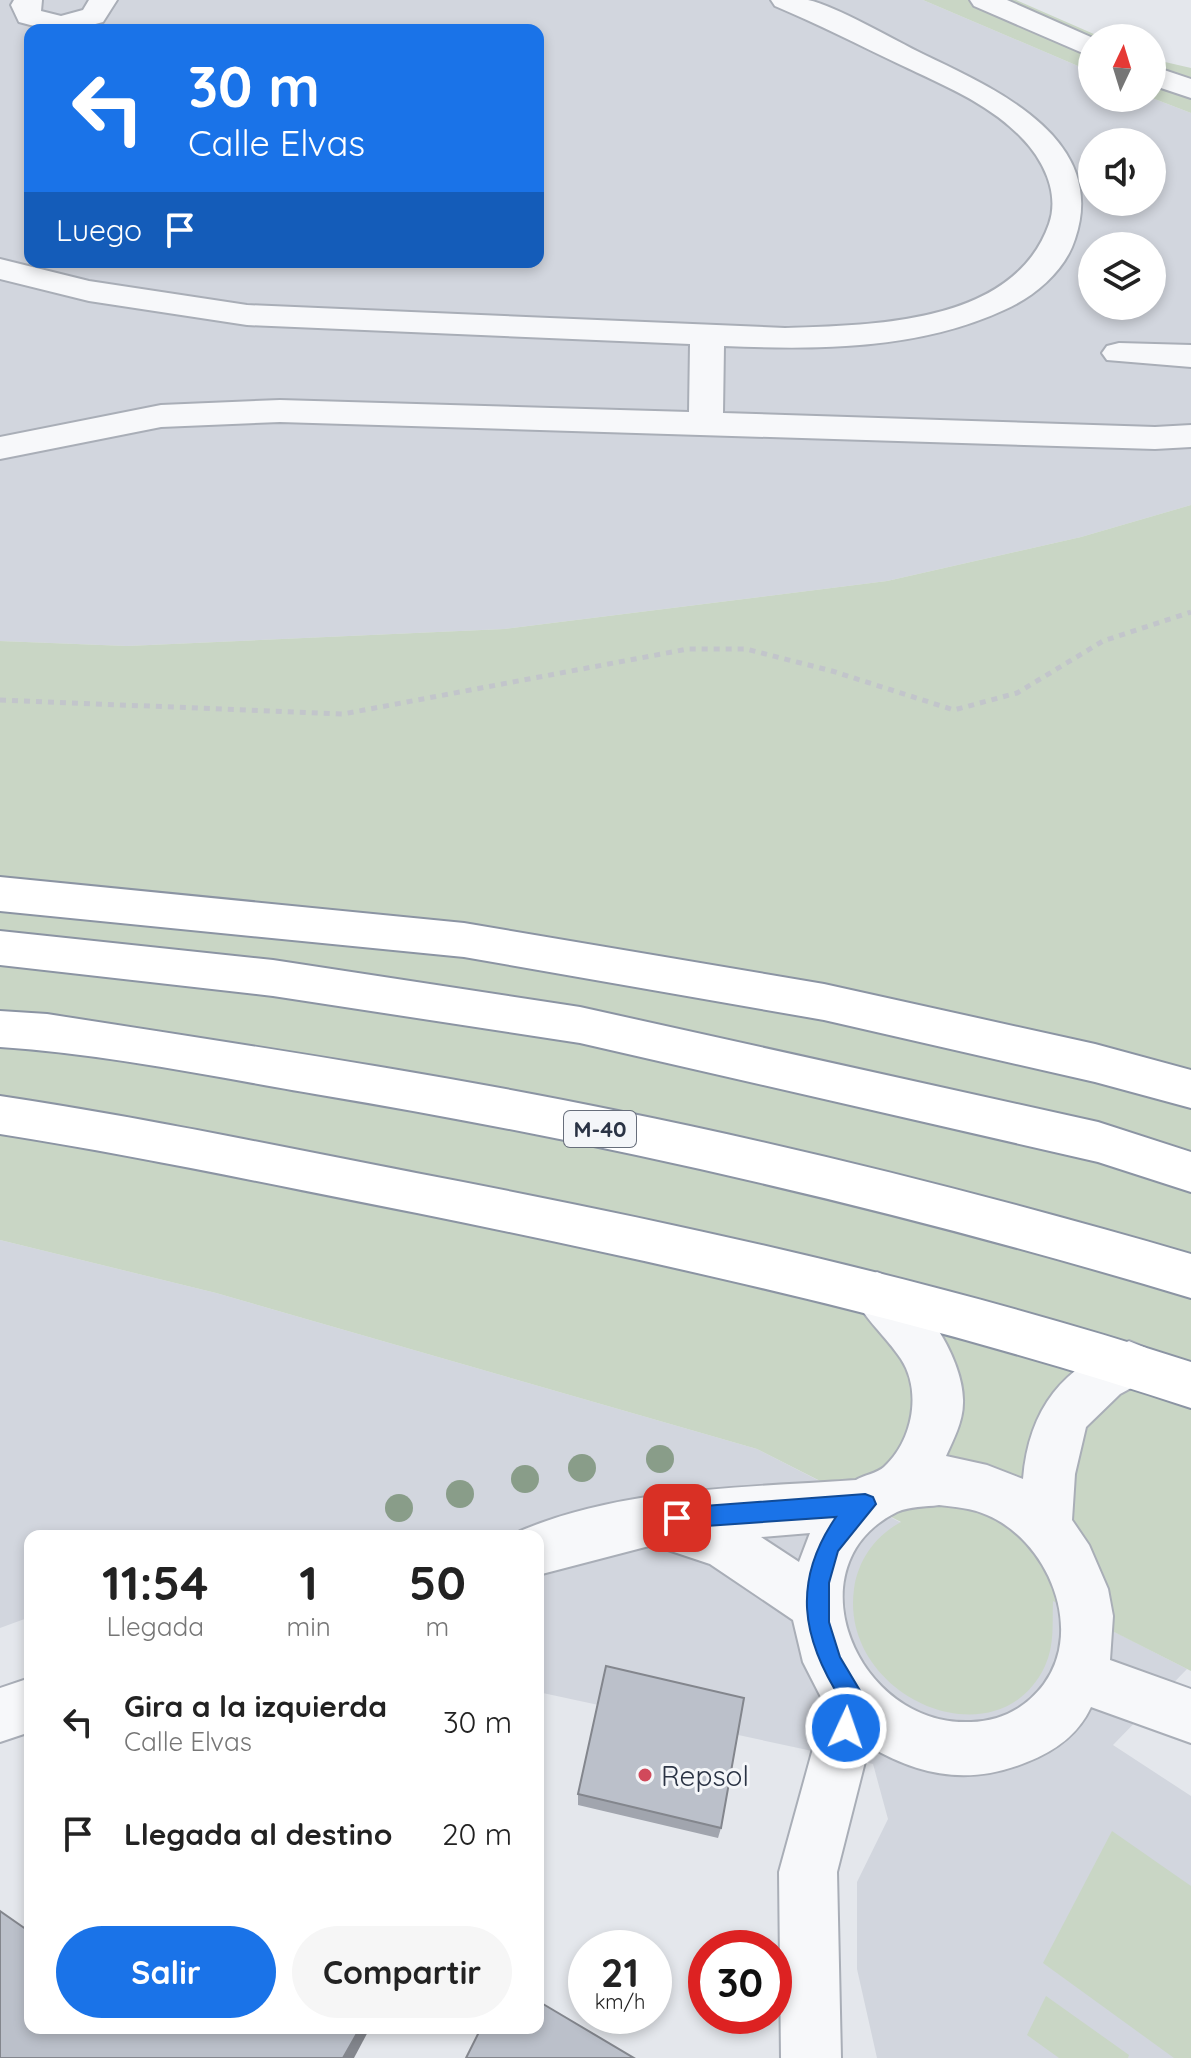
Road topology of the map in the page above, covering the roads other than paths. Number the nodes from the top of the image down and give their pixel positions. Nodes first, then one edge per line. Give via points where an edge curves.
1 (28, 0) edge
2 (103, 0) edge
3 (785, 0) edge
4 (984, 0) edge
5 (57, 24) edge
6 (65, 24) edge
7 (1078, 42) edge
8 (1166, 80) edge
9 (1191, 89) edge
10 (0, 269) edge
11 (707, 336) junction
12 (1119, 353) dead end
13 (1191, 356) edge
14 (706, 424) junction
15 (1191, 436) edge
16 (0, 448) edge
17 (0, 894) edge
18 (0, 948) edge
19 (0, 1029) edge
20 (1191, 1089) edge
21 (0, 1115) edge
22 (1191, 1172) edge
23 (1191, 1276) edge
24 (877, 1294) junction
25 (1129, 1364) junction
26 (1191, 1385) edge
27 (884, 1495) junction
28 (646, 1520) junction
29 (1046, 1527) junction
30 (544, 1547) edge
31 (817, 1605) junction
32 (1080, 1676) junction
33 (854, 1699) junction
34 (24, 1707) edge
35 (0, 1715) edge
36 (1191, 1716) edge
37 (811, 2058) edge

1 - 5 street via 29,16
2 - 6 street via 93,16
3 - 11 street via 1015,115 1059,167 1069,208 1066,227 1043,266 1024,284 1000,299 938,322 828,338
4 - 7 street
8 - 9 street
10 - 11 street via 89,291 247,315
11 - 14 street
12 - 13 street
14 - 15 street
14 - 16 street via 219,412 112,423
17 - 20 highway via 464,940 824,1002
18 - 22 highway via 273,978 580,1025 1098,1142
19 - 23 highway, M-40 via 47,1032 450,1100 699,1148 1069,1239
21 - 24 highway via 619,1233
24 - 25 highway
24 - 27 street via 917,1338 937,1374 938,1421 929,1447
25 - 26 highway
25 - 29 street via 1097,1379 1064,1415 1049,1461
27 - 28 street
27 - 29 street via 939,1480 978,1485 1014,1502
27 - 31 street via 848,1518 829,1546
28 - 30 street
28 - 31 street via 723,1542
29 - 32 street via 1070,1559 1085,1598 1089,1638
31 - 33 street via 830,1663
32 - 33 street via 1058,1712 1024,1738 980,1750 935,1747 891,1730
32 - 36 street
33 - 37 street via 808,1872
34 - 35 street

